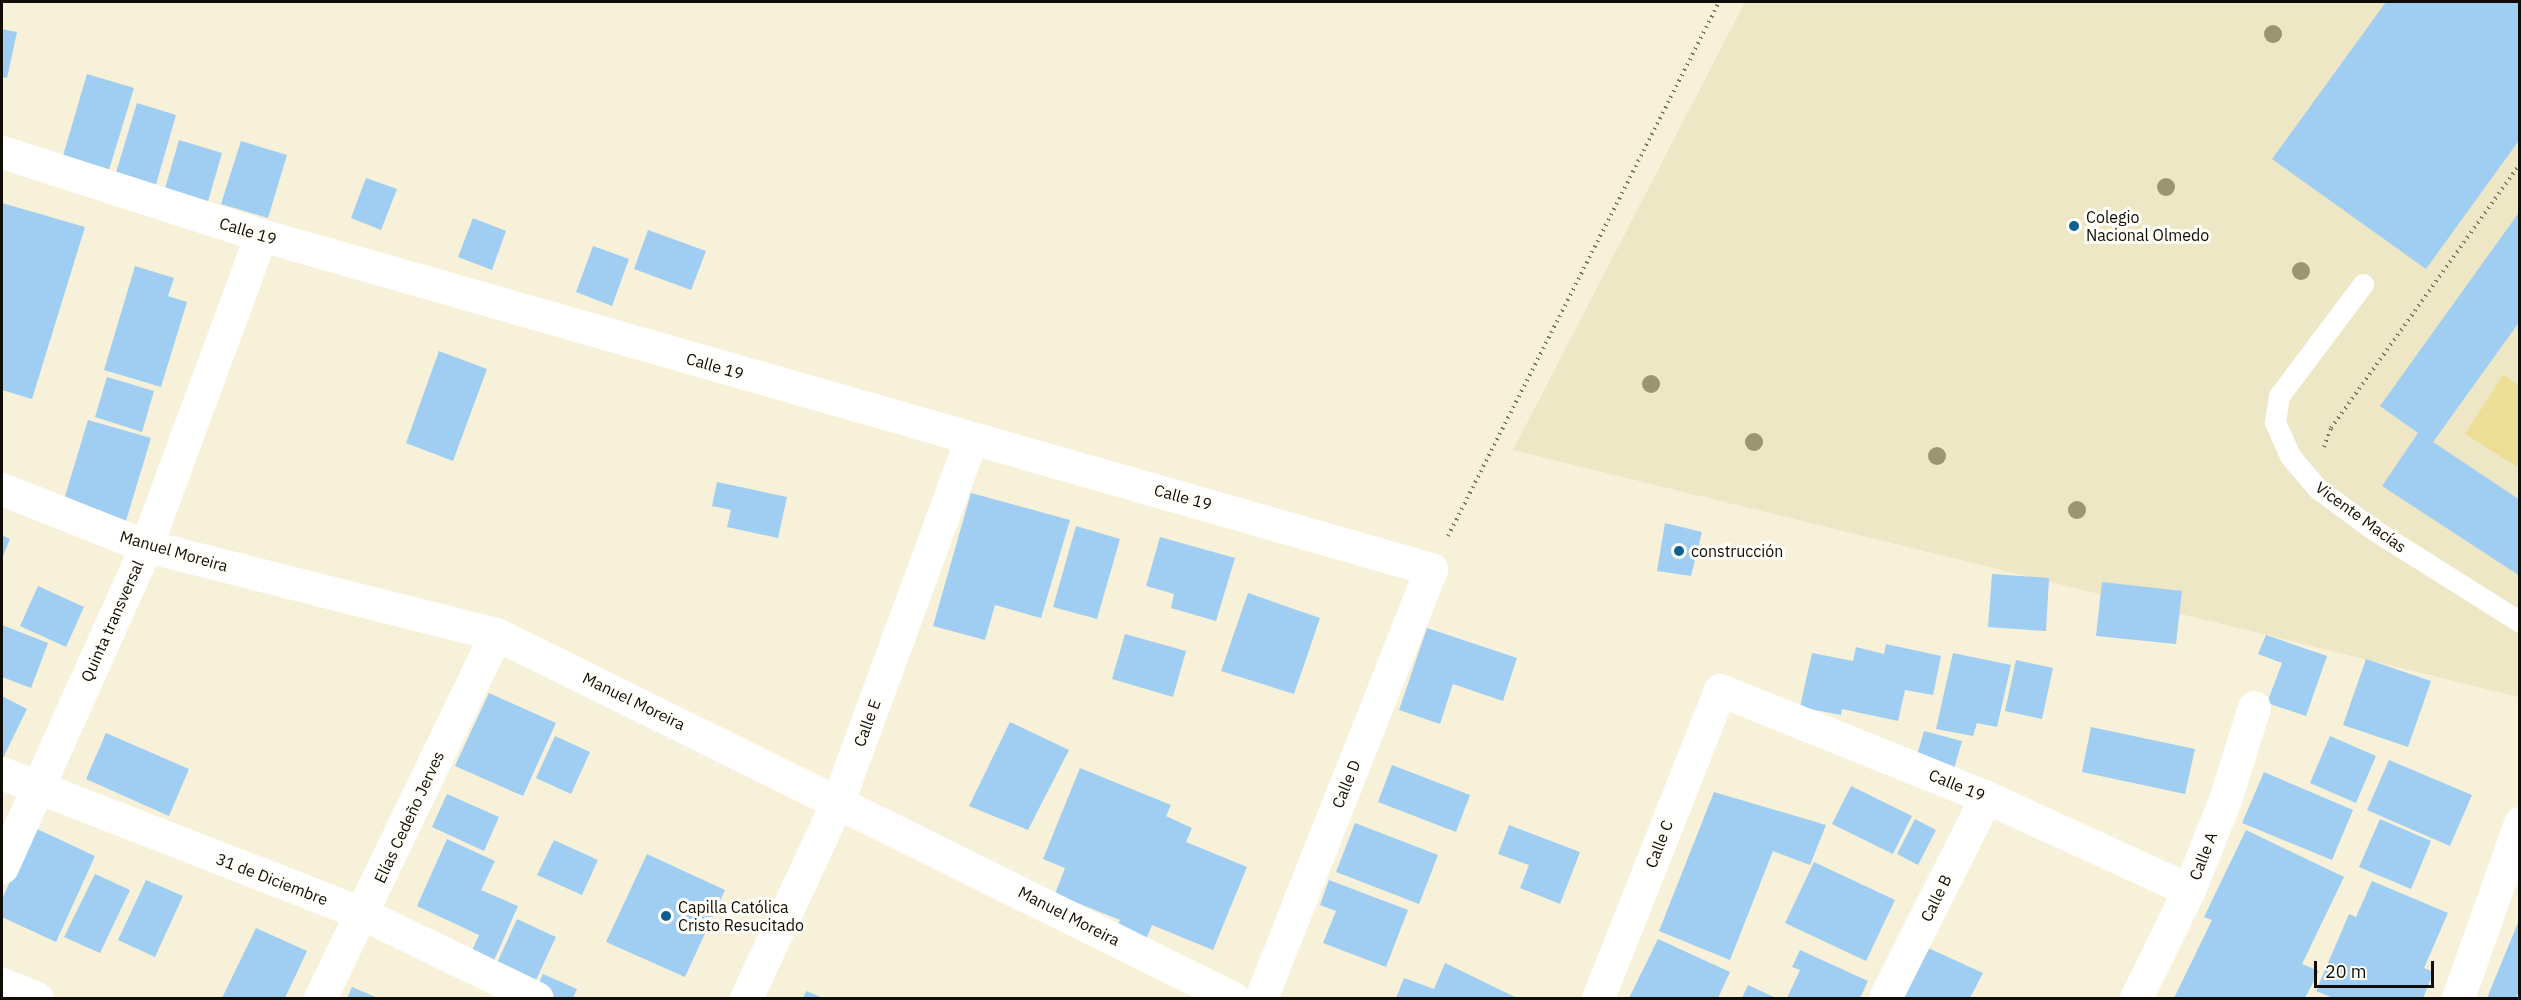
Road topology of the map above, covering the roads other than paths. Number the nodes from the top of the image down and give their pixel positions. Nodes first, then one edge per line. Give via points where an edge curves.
1 (2, 152) edge
2 (261, 235) junction
3 (2363, 284) dead end
4 (972, 440) junction
5 (2, 489) edge
6 (146, 546) junction
7 (1431, 569) joint
8 (2520, 622) edge
9 (496, 634) junction
10 (1720, 690) joint
11 (2254, 707) dead end
12 (2, 772) edge
13 (38, 788) junction
14 (1986, 797) junction
15 (838, 801) junction
16 (2520, 823) edge
17 (2, 867) edge
18 (2189, 890) junction
19 (363, 914) junction
20 (2, 984) edge
21 (36, 999) edge
22 (320, 999) edge
23 (537, 999) edge
24 (746, 999) edge
25 (1233, 999) edge
26 (1261, 999) edge
27 (1598, 999) edge
28 (1885, 999) edge
29 (2136, 999) edge
30 (2458, 999) edge

1 - 2 street, Calle 19
2 - 4 street, Calle 19
2 - 6 street, Quinta transversal
3 - 8 lane, Vicente Macías via 2279,396 2276,422 2290,456 2318,488 2371,528
4 - 7 street, Calle 19
4 - 15 street, Calle E
5 - 6 street, Manuel Moreira
6 - 9 street, Manuel Moreira
6 - 13 street, Quinta transversal
7 - 26 street, Calle D
9 - 15 street, Manuel Moreira
9 - 19 street, Elías Cedeño Jerves
10 - 14 street, Calle 19
10 - 27 street, Calle C
11 - 18 street, Calle A via 2226,797
12 - 13 street, 31 de Diciembre
13 - 17 street, Quinta transversal
13 - 19 street, 31 de Diciembre
14 - 18 street, Calle 19
14 - 28 street, Calle B
15 - 24 street, Calle E
15 - 25 street, Manuel Moreira
16 - 30 street
18 - 29 street, Calle A
19 - 22 street, Elías Cedeño Jerves
19 - 23 street, 31 de Diciembre
20 - 21 street

